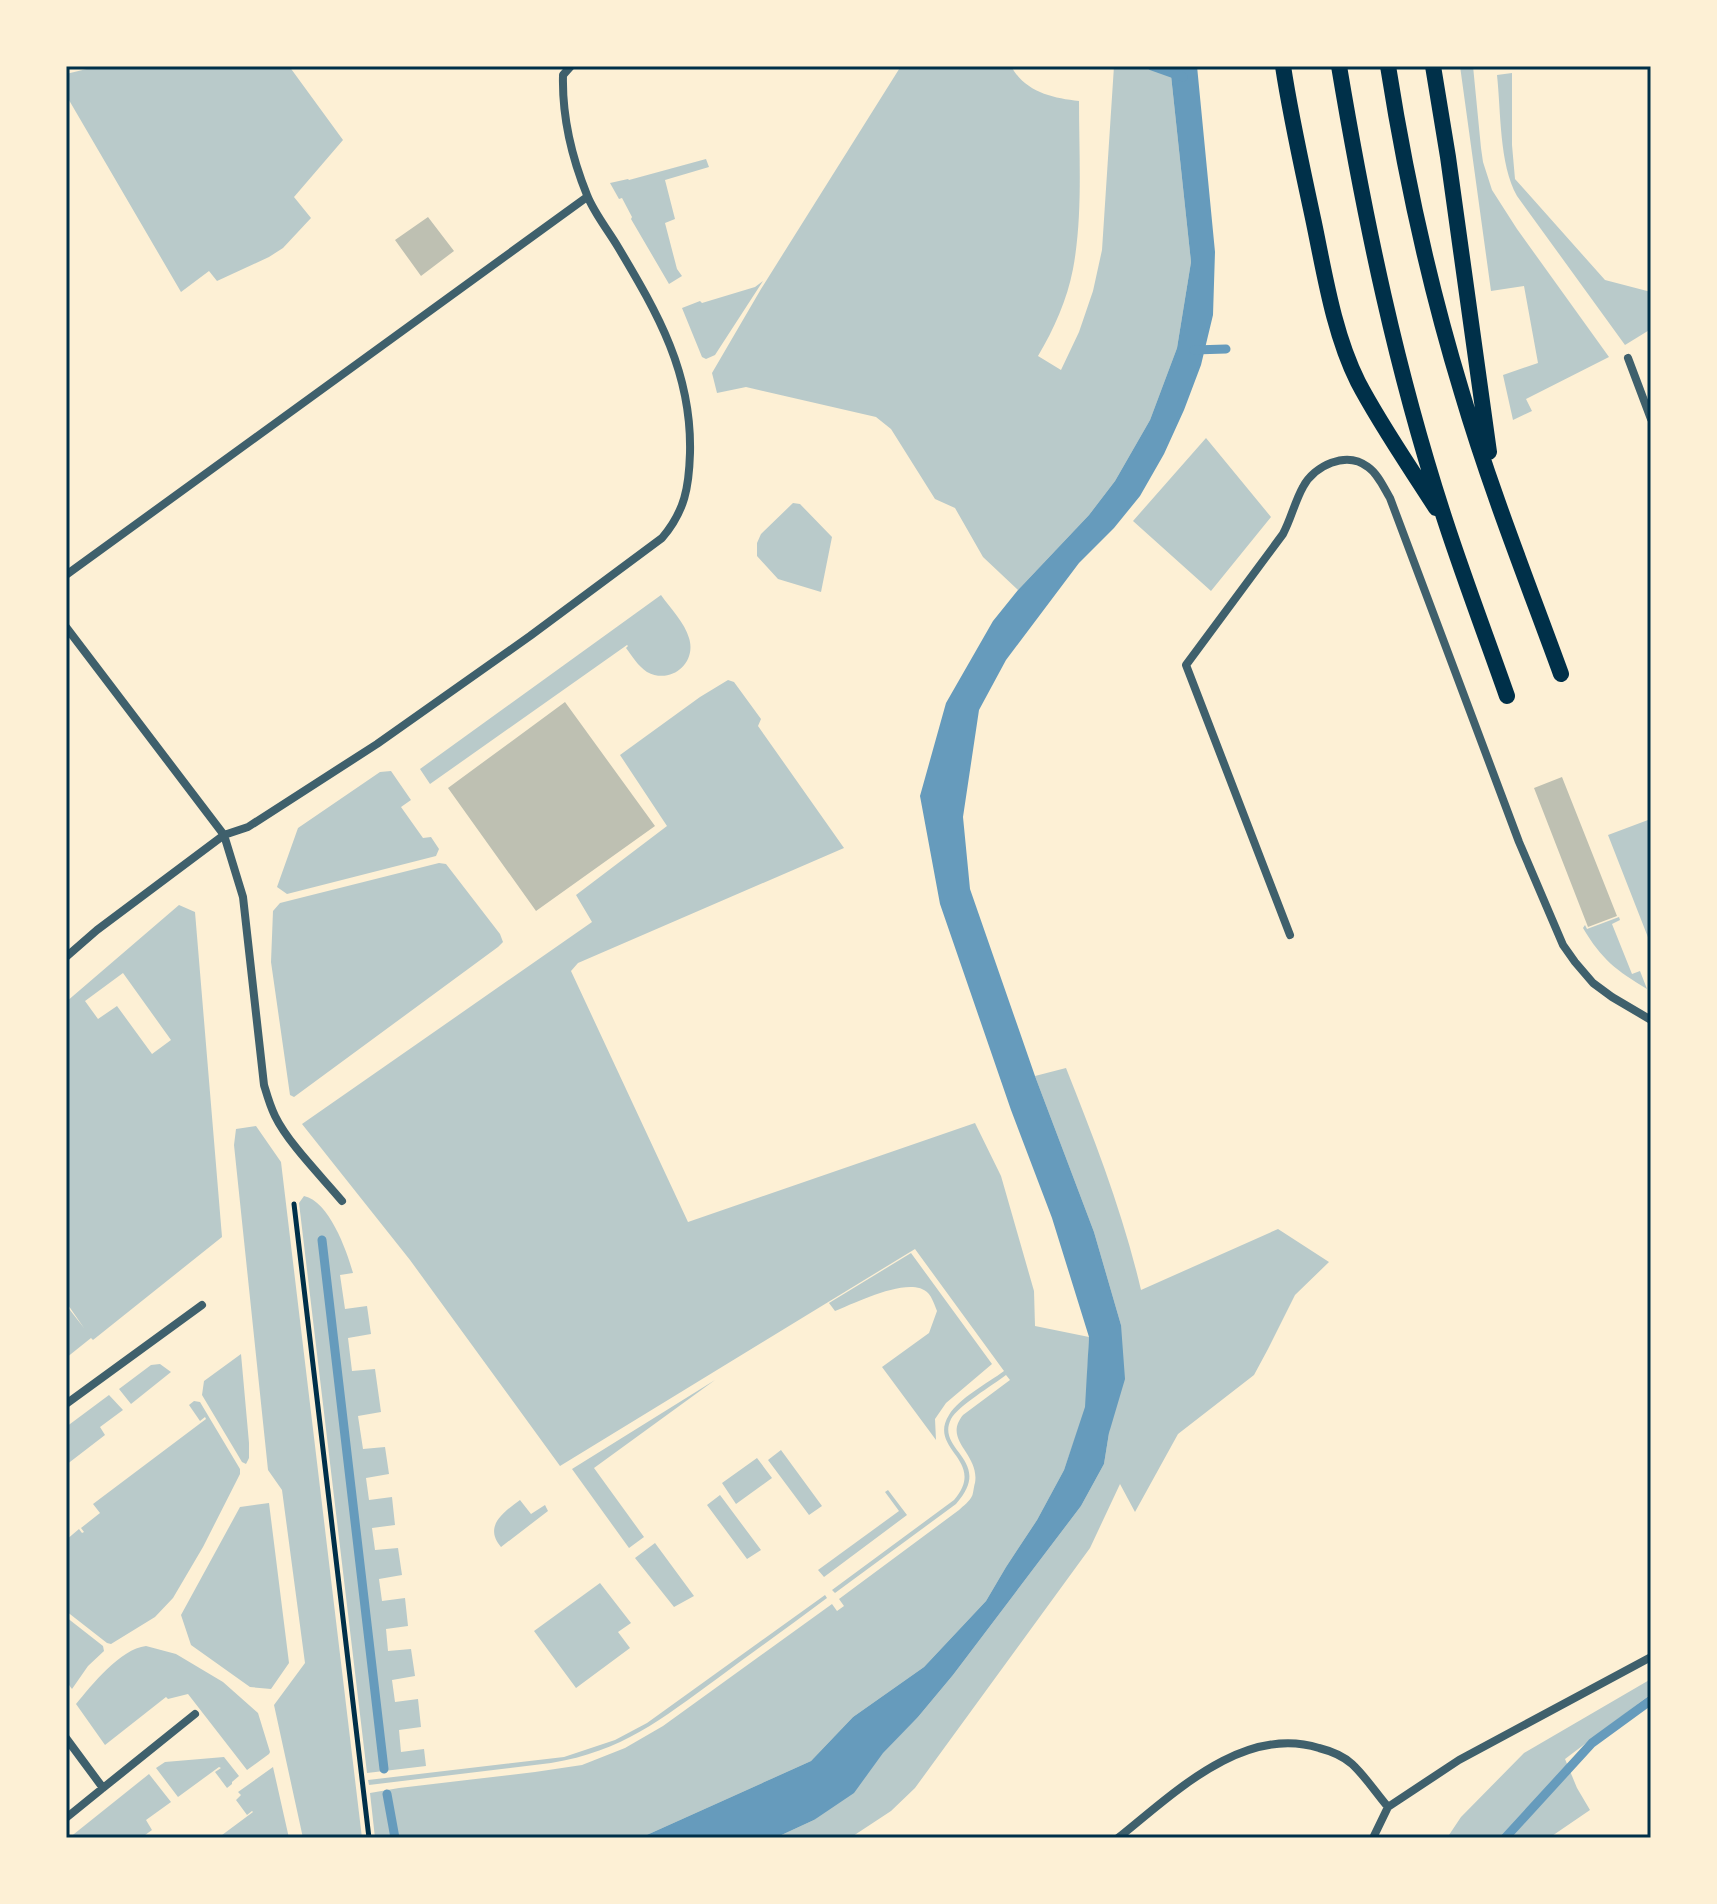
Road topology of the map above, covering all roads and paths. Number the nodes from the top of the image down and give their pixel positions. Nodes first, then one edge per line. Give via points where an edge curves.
1 (571, 66) edge
2 (1283, 66) edge
3 (1339, 66) edge
4 (1388, 66) edge
5 (1433, 66) edge
6 (587, 197) junction
7 (1628, 358) dead end
8 (1651, 419) edge
9 (1496, 497) junction
10 (1446, 522) junction
11 (66, 575) edge
12 (66, 627) edge
13 (1561, 674) dead end
14 (1507, 696) dead end
15 (224, 835) junction
16 (1290, 935) dead end
17 (66, 957) edge
18 (1651, 1020) edge
19 (342, 1201) dead end
20 (294, 1204) dead end
21 (202, 1305) dead end
22 (66, 1404) edge
23 (1651, 1657) edge
24 (195, 1714) dead end
25 (66, 1738) edge
26 (103, 1788) junction
27 (1388, 1807) junction
28 (66, 1818) edge
29 (369, 1838) edge
30 (1118, 1838) edge
31 (1373, 1838) edge

1 - 6 street via 563,75 566,117
2 - 10 main road via 1345,349 1382,424
3 - 10 main road via 1384,300
4 - 9 main road via 1438,305
5 - 9 main road
6 - 11 street
6 - 15 street via 658,319 685,391 689,475 674,524 530,636 377,744 248,827
7 - 8 street
9 - 13 main road
10 - 14 main road
12 - 15 street
15 - 17 street
15 - 19 street via 243,897 269,1101 287,1136
16 - 18 street via 1186,665 1283,534 1315,470 1354,460 1368,466 1390,498 1563,945 1593,983
20 - 29 path
21 - 22 street
23 - 27 street via 1459,1760
24 - 26 street
25 - 26 street
26 - 28 street
27 - 30 street via 1353,1764 1335,1753 1280,1743 1220,1762
27 - 31 street

